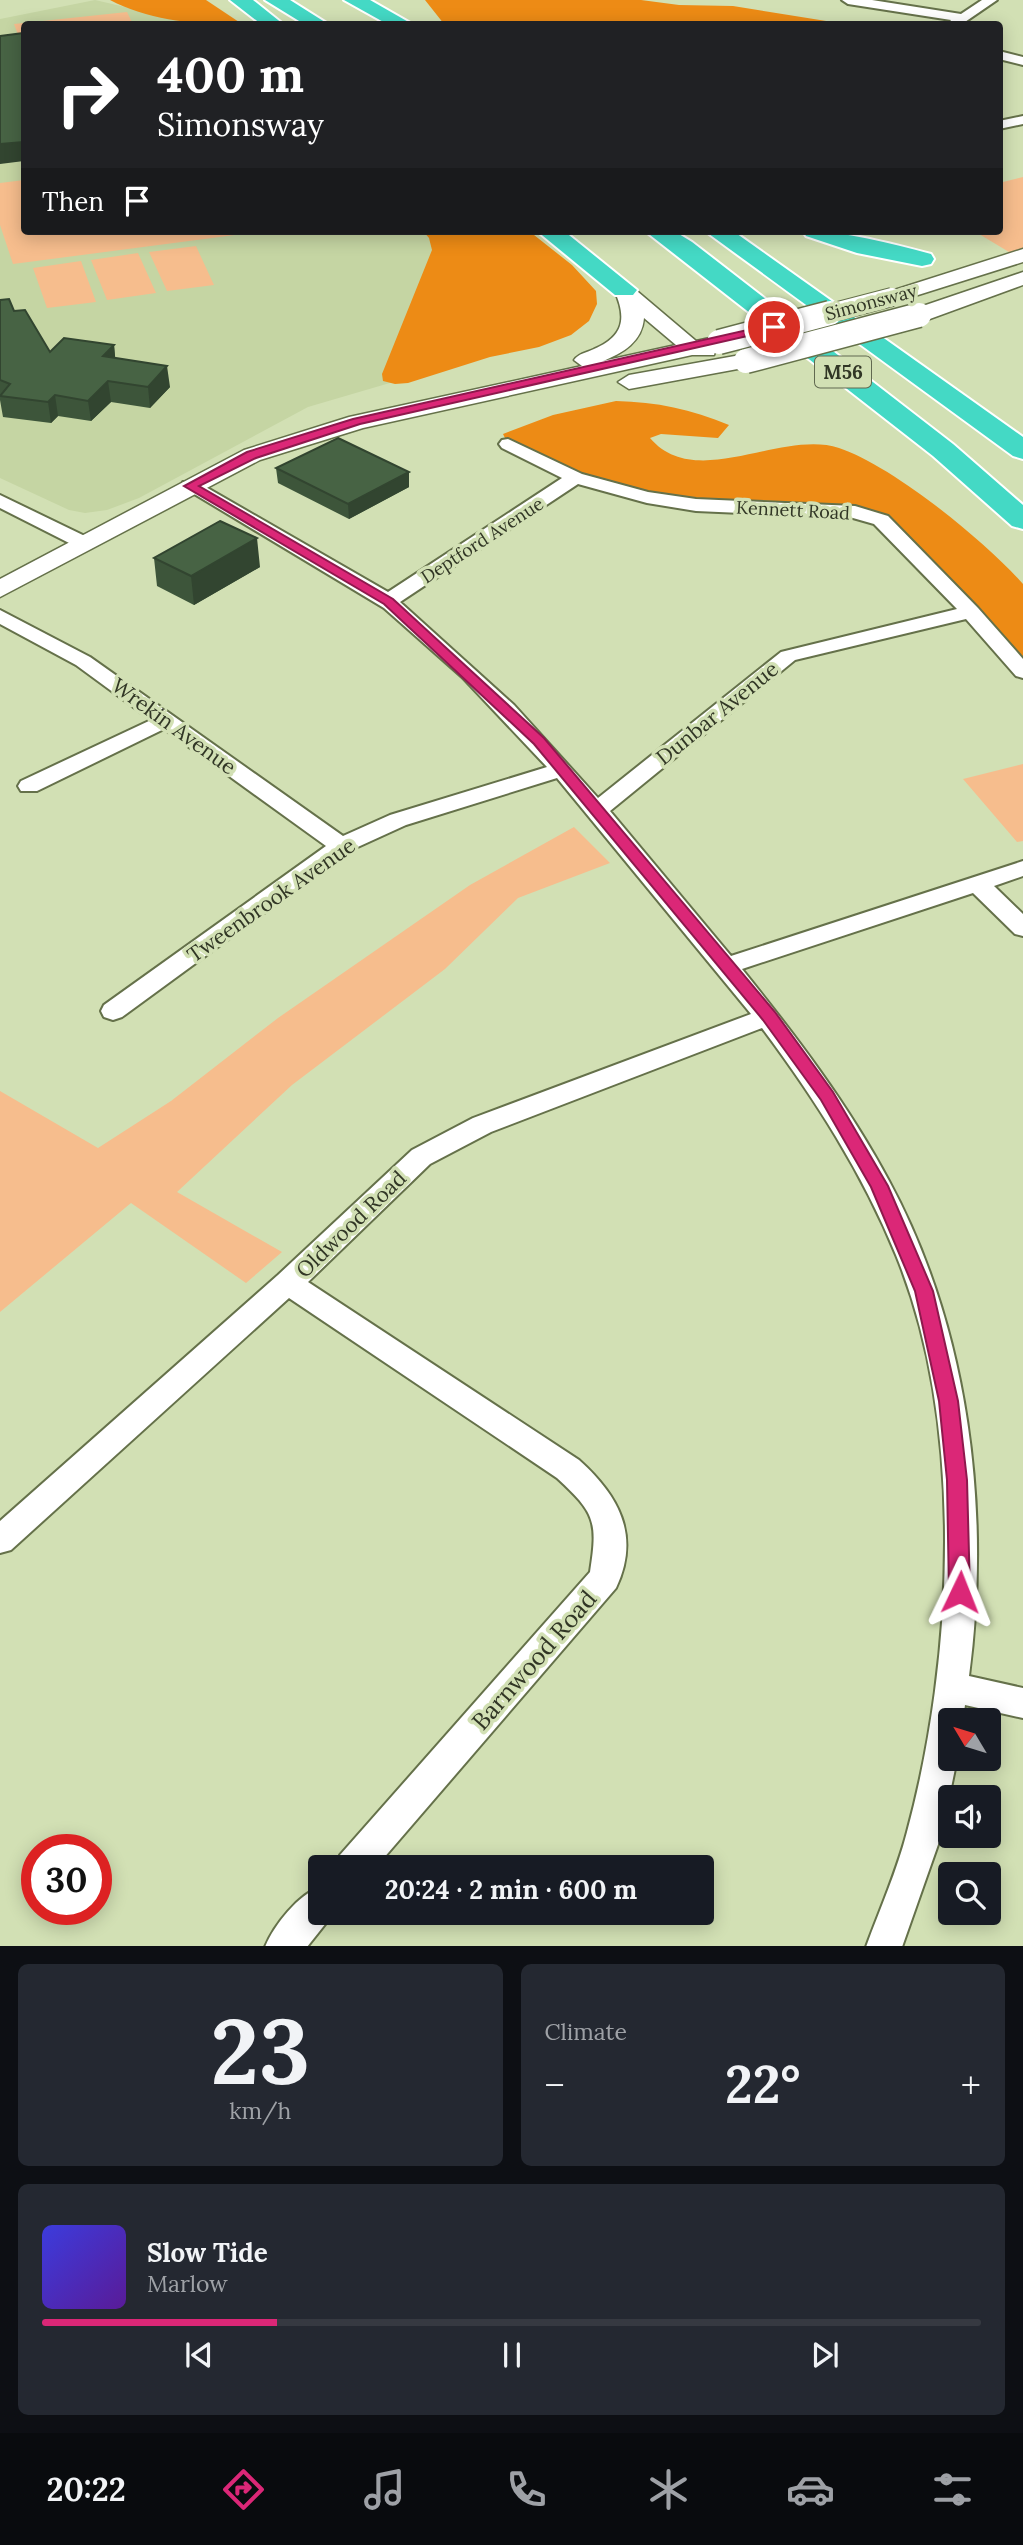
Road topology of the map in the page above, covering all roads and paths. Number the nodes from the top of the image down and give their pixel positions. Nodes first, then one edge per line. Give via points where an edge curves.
1 (240, 0) edge
2 (275, 0) edge
3 (848, 0) edge
4 (991, 0) edge
5 (346, 3) edge
6 (268, 21) edge
7 (313, 21) edge
8 (366, 21) edge
9 (394, 21) edge
10 (958, 21) edge
11 (1003, 56) edge
12 (1023, 61) edge
13 (1023, 120) edge
14 (1003, 124) edge
15 (554, 235) edge
16 (664, 235) edge
17 (723, 235) edge
18 (819, 235) edge
19 (825, 235) edge
20 (1023, 253) edge
21 (922, 259) joint
22 (1023, 278) edge
23 (900, 288) junction
24 (624, 290) junction
25 (941, 307) junction
26 (692, 348) junction
27 (733, 351) junction
28 (471, 397) junction
29 (508, 444) dead end
30 (1023, 450) edge
31 (575, 478) junction
32 (190, 486) junction
33 (0, 501) edge
34 (1023, 520) edge
35 (84, 542) junction
36 (0, 589) edge
37 (388, 601) junction
38 (971, 612) junction
39 (0, 616) edge
40 (1023, 671) edge
41 (165, 721) junction
42 (560, 770) junction
43 (29, 786) dead end
44 (597, 810) junction
45 (341, 846) junction
46 (1023, 869) edge
47 (977, 883) junction
48 (1023, 928) edge
49 (726, 966) junction
50 (113, 1011) dead end
51 (769, 1016) junction
52 (288, 1283) junction
53 (0, 1540) edge
54 (953, 1687) junction
55 (1023, 1703) edge
56 (363, 1855) edge
57 (308, 1918) edge
58 (284, 1946) edge
59 (884, 1946) edge

1 - 6 highway
2 - 7 highway
3 - 10 street
4 - 10 street
5 - 8 highway
5 - 9 highway
11 - 12 street
13 - 14 street
15 - 24 highway
16 - 34 highway, M56 via 932,442
17 - 30 highway, M56
18 - 23 highway
19 - 21 highway
20 - 21 street
20 - 23 street, Simonsway
22 - 25 street, Simonsway
23 - 25 street
23 - 27 street, Simonsway, bridge
24 - 26 street
24 - 28 street via 636,321 616,347
25 - 27 street, Simonsway, bridge via 825,340 794,339
26 - 27 street, Simonsway
26 - 28 street, Simonsway
27 - 28 street, Simonsway via 578,390
28 - 32 street, Simonsway via 307,436 252,455
29 - 31 street, Kennett Road
31 - 37 street, Deptford Avenue
31 - 38 street, Kennett Road via 696,505 855,512 881,520
32 - 35 street, Simonsway
32 - 37 street
33 - 35 street
35 - 36 street, Simonsway
37 - 42 street via 539,741
38 - 40 street, Kennett Road
38 - 44 street, Dunbar Avenue via 788,656
39 - 41 street, Wrekin Avenue via 83,661
41 - 43 street
41 - 45 street, Wrekin Avenue
42 - 44 street
42 - 45 street, Tweenbrook Avenue via 398,820
44 - 49 street
45 - 50 street, Tweenbrook Avenue
46 - 47 street
47 - 48 street
47 - 49 street
49 - 51 street
51 - 52 street, Oldwood Road via 482,1125 421,1157
51 - 54 street via 827,1096 879,1186 924,1291 948,1401 957,1480 962,1568
52 - 53 street, Oldwood Road
52 - 56 street, Barnwood Road via 568,1469 597,1494 609,1517 611,1544 605,1578
54 - 55 street
54 - 59 street via 927,1824
57 - 58 street

